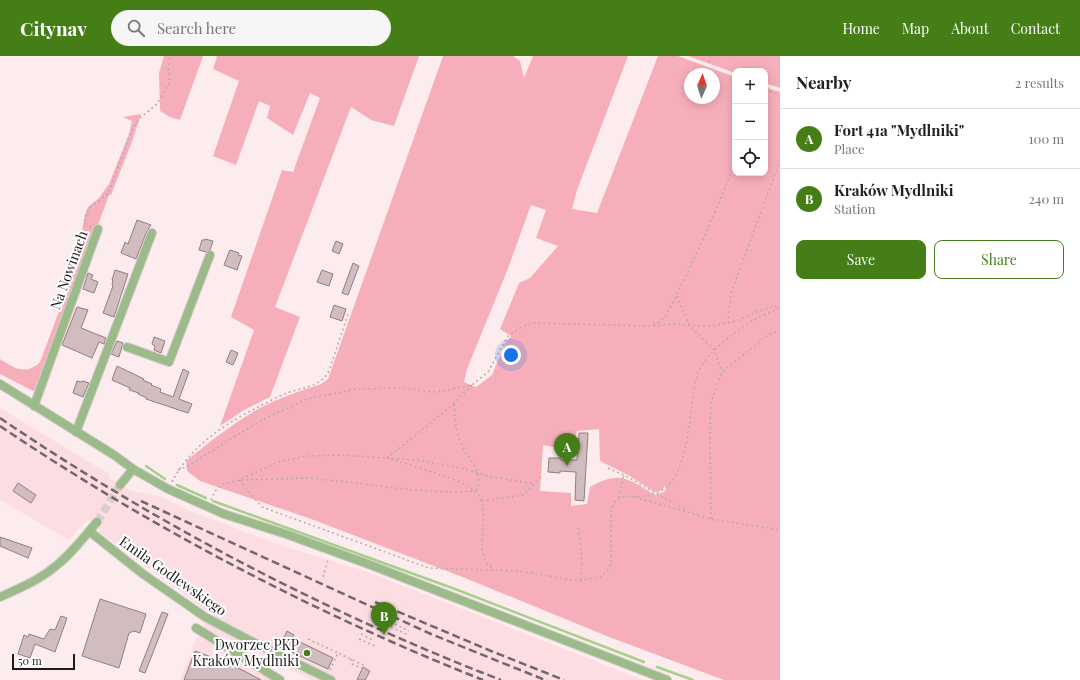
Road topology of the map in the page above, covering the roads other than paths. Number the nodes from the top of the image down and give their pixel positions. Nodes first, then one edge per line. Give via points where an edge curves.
1 (98, 230) road end
2 (152, 233) dead end
3 (210, 255) dead end
4 (127, 346) dead end
5 (0, 384) edge
6 (34, 406) junction
7 (76, 432) junction
8 (133, 469) junction
9 (120, 485) tunnel mouth
10 (97, 522) tunnel mouth
11 (89, 531) junction
12 (0, 598) edge
13 (179, 600) junction
14 (183, 609) dead end
15 (196, 628) dead end
16 (330, 677) edge
17 (280, 680) edge
18 (668, 680) edge

1 - 6 street, Na Nowinach
2 - 7 street
3 - 4 street via 169,362
5 - 6 street
6 - 7 street
7 - 8 street
8 - 9 street
8 - 18 street via 168,489 224,514 368,564
10 - 11 street
11 - 12 street via 72,552 52,570
11 - 13 street, Emila Godlewskiego
13 - 14 street
13 - 16 street, Emila Godlewskiego via 228,630
15 - 17 street

